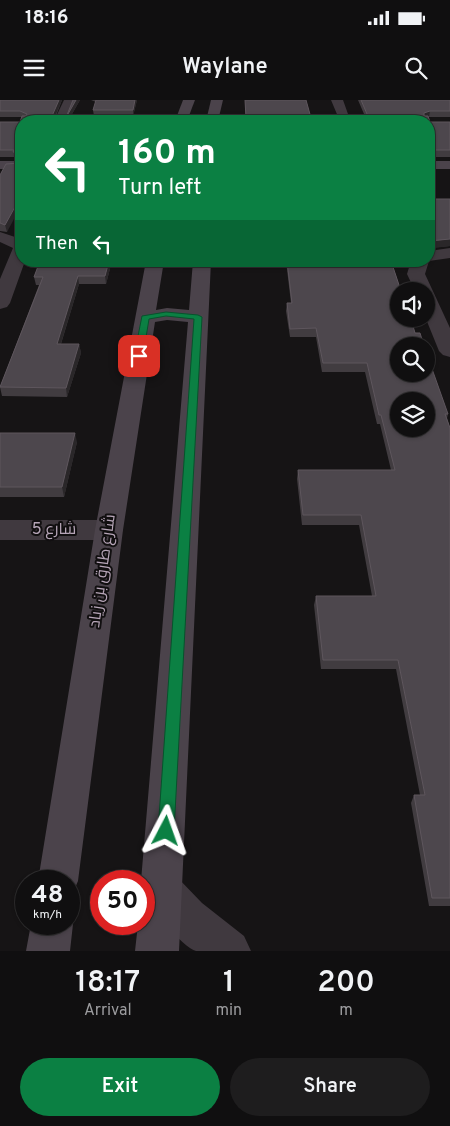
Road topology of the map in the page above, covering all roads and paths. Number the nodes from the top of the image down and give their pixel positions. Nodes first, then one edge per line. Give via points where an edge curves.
1 (70, 100) edge
2 (189, 100) edge
3 (217, 100) edge
4 (337, 100) edge
5 (63, 115) edge
6 (183, 115) edge
7 (213, 115) edge
8 (344, 115) edge
9 (0, 165) edge
10 (435, 165) edge
11 (450, 165) edge
12 (15, 166) edge
13 (0, 177) edge
14 (15, 177) edge
15 (435, 178) edge
16 (450, 178) edge
17 (0, 237) edge
18 (15, 242) edge
19 (450, 252) edge
20 (435, 255) edge
21 (15, 263) edge
22 (154, 267) edge
23 (202, 267) edge
24 (417, 267) edge
25 (420, 282) edge
26 (0, 303) edge
27 (148, 307) junction
28 (199, 307) junction
29 (435, 316) edge
30 (450, 350) edge
31 (0, 530) edge
32 (109, 530) junction
33 (60, 870) edge
34 (162, 890) junction
35 (50, 935) edge
36 (48, 951) edge
37 (157, 951) edge
38 (228, 951) edge

1 - 5 street
2 - 6 main road
3 - 7 main road
4 - 8 street
9 - 12 main road
10 - 11 main road
13 - 14 main road
15 - 16 main road
17 - 18 street
19 - 20 street
21 - 26 street
22 - 27 main road, شارع طارق بن زياد
23 - 28 main road
24 - 25 street
27 - 28 main road via 166,314
27 - 32 main road, شارع طارق بن زياد
28 - 34 main road
29 - 30 street
31 - 32 street, شارع 5
32 - 33 main road, شارع طارق بن زياد
34 - 37 main road
34 - 38 street via 187,918
35 - 36 main road

